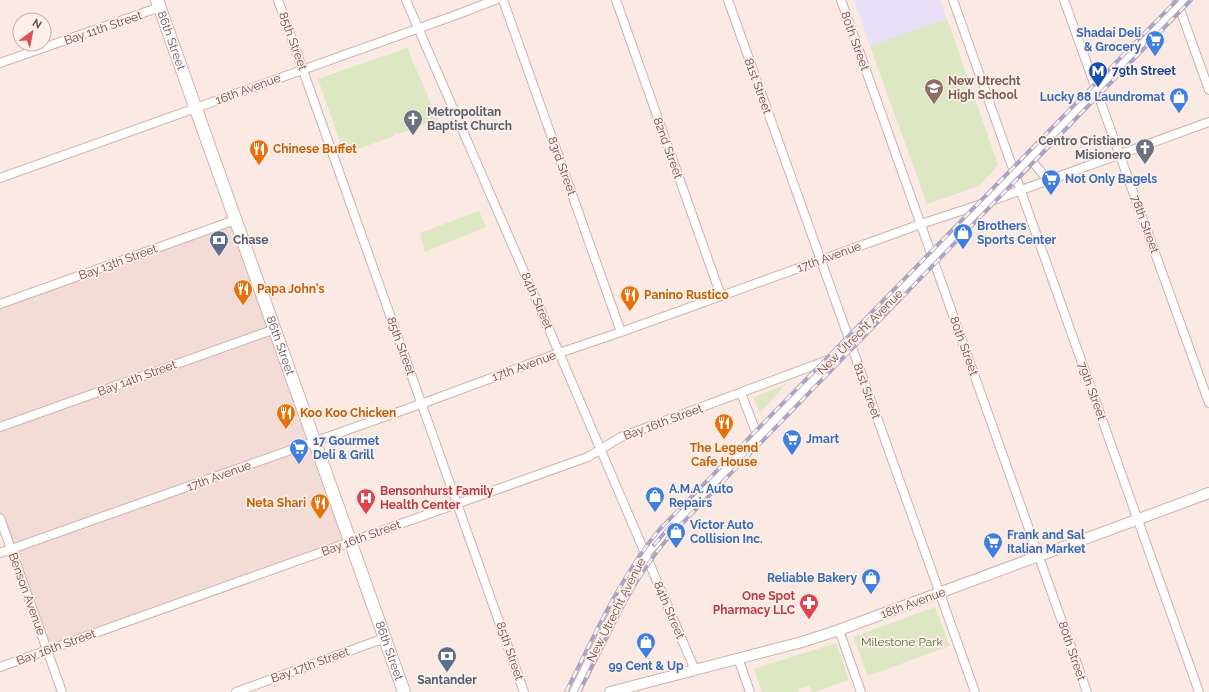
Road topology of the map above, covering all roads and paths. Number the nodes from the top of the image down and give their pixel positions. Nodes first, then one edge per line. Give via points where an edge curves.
1 (278, 0) edge
2 (406, 0) edge
3 (495, 0) edge
4 (503, 0) edge
5 (616, 0) edge
6 (728, 0) edge
7 (841, 0) edge
8 (953, 0) edge
9 (1064, 0) edge
10 (1180, 2) edge
11 (159, 4) edge
12 (418, 29) junction
13 (0, 63) edge
14 (303, 70) junction
15 (1209, 90) edge
16 (1097, 91) junction
17 (196, 108) junction
18 (1209, 122) edge
19 (1120, 153) junction
20 (1031, 160) junction
21 (1015, 176) junction
22 (0, 178) edge
23 (1048, 180) junction
24 (1020, 190) junction
25 (991, 201) junction
26 (236, 220) junction
27 (921, 224) junction
28 (933, 259) junction
29 (821, 260) junction
30 (721, 296) junction
31 (0, 304) edge
32 (275, 329) junction
33 (621, 332) junction
34 (849, 341) junction
35 (559, 353) junction
36 (832, 359) junction
37 (742, 393) junction
38 (1209, 403) edge
39 (422, 404) junction
40 (0, 427) edge
41 (758, 437) junction
42 (315, 442) junction
43 (601, 450) junction
44 (1209, 493) edge
45 (458, 503) junction
46 (0, 518) edge
47 (1138, 519) junction
48 (351, 542) junction
49 (11, 550) junction
50 (0, 553) edge
51 (645, 553) junction
52 (1039, 556) junction
53 (940, 593) junction
54 (839, 630) junction
55 (385, 638) junction
56 (47, 650) junction
57 (738, 658) junction
58 (0, 667) edge
59 (695, 670) junction
60 (636, 689) edge
61 (62, 692) edge
62 (236, 692) edge
63 (404, 692) edge
64 (524, 692) edge
65 (574, 692) edge
66 (610, 692) edge
67 (750, 692) edge
68 (862, 692) edge
69 (974, 692) edge
70 (1087, 692) edge
71 (1199, 692) edge

1 - 14 street, 85th Street
2 - 12 street, 84th Street
3 - 12 street, 16th Avenue
4 - 33 street, 83rd Street
5 - 30 street, 82nd Street
6 - 29 street, 81st Street
7 - 27 street, 80th Street
8 - 21 street, 79th Street
9 - 16 street, 78th Street
10 - 15 street
10 - 16 street, New Utrecht Avenue
11 - 13 street, Bay 11th Street
11 - 17 main road, 86th Street
12 - 14 street, 16th Avenue
12 - 35 street, 84th Street
14 - 17 street, 16th Avenue
14 - 39 street, 85th Street
16 - 19 street, 78th Street
16 - 20 street, New Utrecht Avenue
17 - 22 street, 16th Avenue
17 - 26 main road, 86th Street
18 - 19 street, 17th Avenue
19 - 23 street, 17th Avenue
19 - 38 street, 78th Street
20 - 21 street, New Utrecht Avenue
20 - 23 street
21 - 24 street, 79th Street
21 - 25 street, New Utrecht Avenue
23 - 24 street, 17th Avenue
24 - 25 street, 17th Avenue
24 - 47 street, 79th Street
25 - 27 street, 17th Avenue
25 - 28 street, New Utrecht Avenue
26 - 31 street, Bay 13th Street
26 - 32 main road, 86th Street
27 - 28 street, 80th Street
27 - 29 street, 17th Avenue
28 - 34 street, New Utrecht Avenue
28 - 52 street, 80th Street
29 - 30 street, 17th Avenue
29 - 34 street, 81st Street
30 - 33 street, 17th Avenue
32 - 40 street, Bay 14th Street
32 - 42 main road, 86th Street
33 - 35 street, 17th Avenue
34 - 36 street, New Utrecht Avenue
34 - 53 street, 81st Street
35 - 39 street, 17th Avenue
35 - 43 street, 84th Street
36 - 37 street, Bay 16th Street
36 - 41 street, New Utrecht Avenue
37 - 41 street
37 - 43 street, Bay 16th Street via 621,437
39 - 42 street, 17th Avenue
39 - 45 street, 85th Street
41 - 51 street, New Utrecht Avenue
42 - 48 main road, 86th Street
42 - 49 street, 17th Avenue
43 - 45 street, Bay 16th Street via 588,458
43 - 51 street, 84th Street
44 - 47 street, 18th Avenue
45 - 48 street, Bay 16th Street
45 - 64 street, 85th Street
46 - 49 street, Benson Avenue
47 - 52 street, 18th Avenue
47 - 71 street, 79th Street
48 - 55 main road, 86th Street
48 - 56 street, Bay 16th Street
49 - 50 street, 17th Avenue
49 - 56 street, Benson Avenue
51 - 59 street, 84th Street
51 - 65 street, New Utrecht Avenue
52 - 53 street, 18th Avenue
52 - 70 street, 80th Street
53 - 54 street, 18th Avenue
53 - 69 street, 81st Street
54 - 57 street, 18th Avenue
54 - 68 street
55 - 62 street, Bay 17th Street
55 - 63 main road, 86th Street
56 - 58 street, Bay 16th Street
56 - 61 street, Benson Avenue
57 - 59 street, 18th Avenue
57 - 67 street
59 - 60 street, 18th Avenue
60 - 66 street, 18th Avenue

